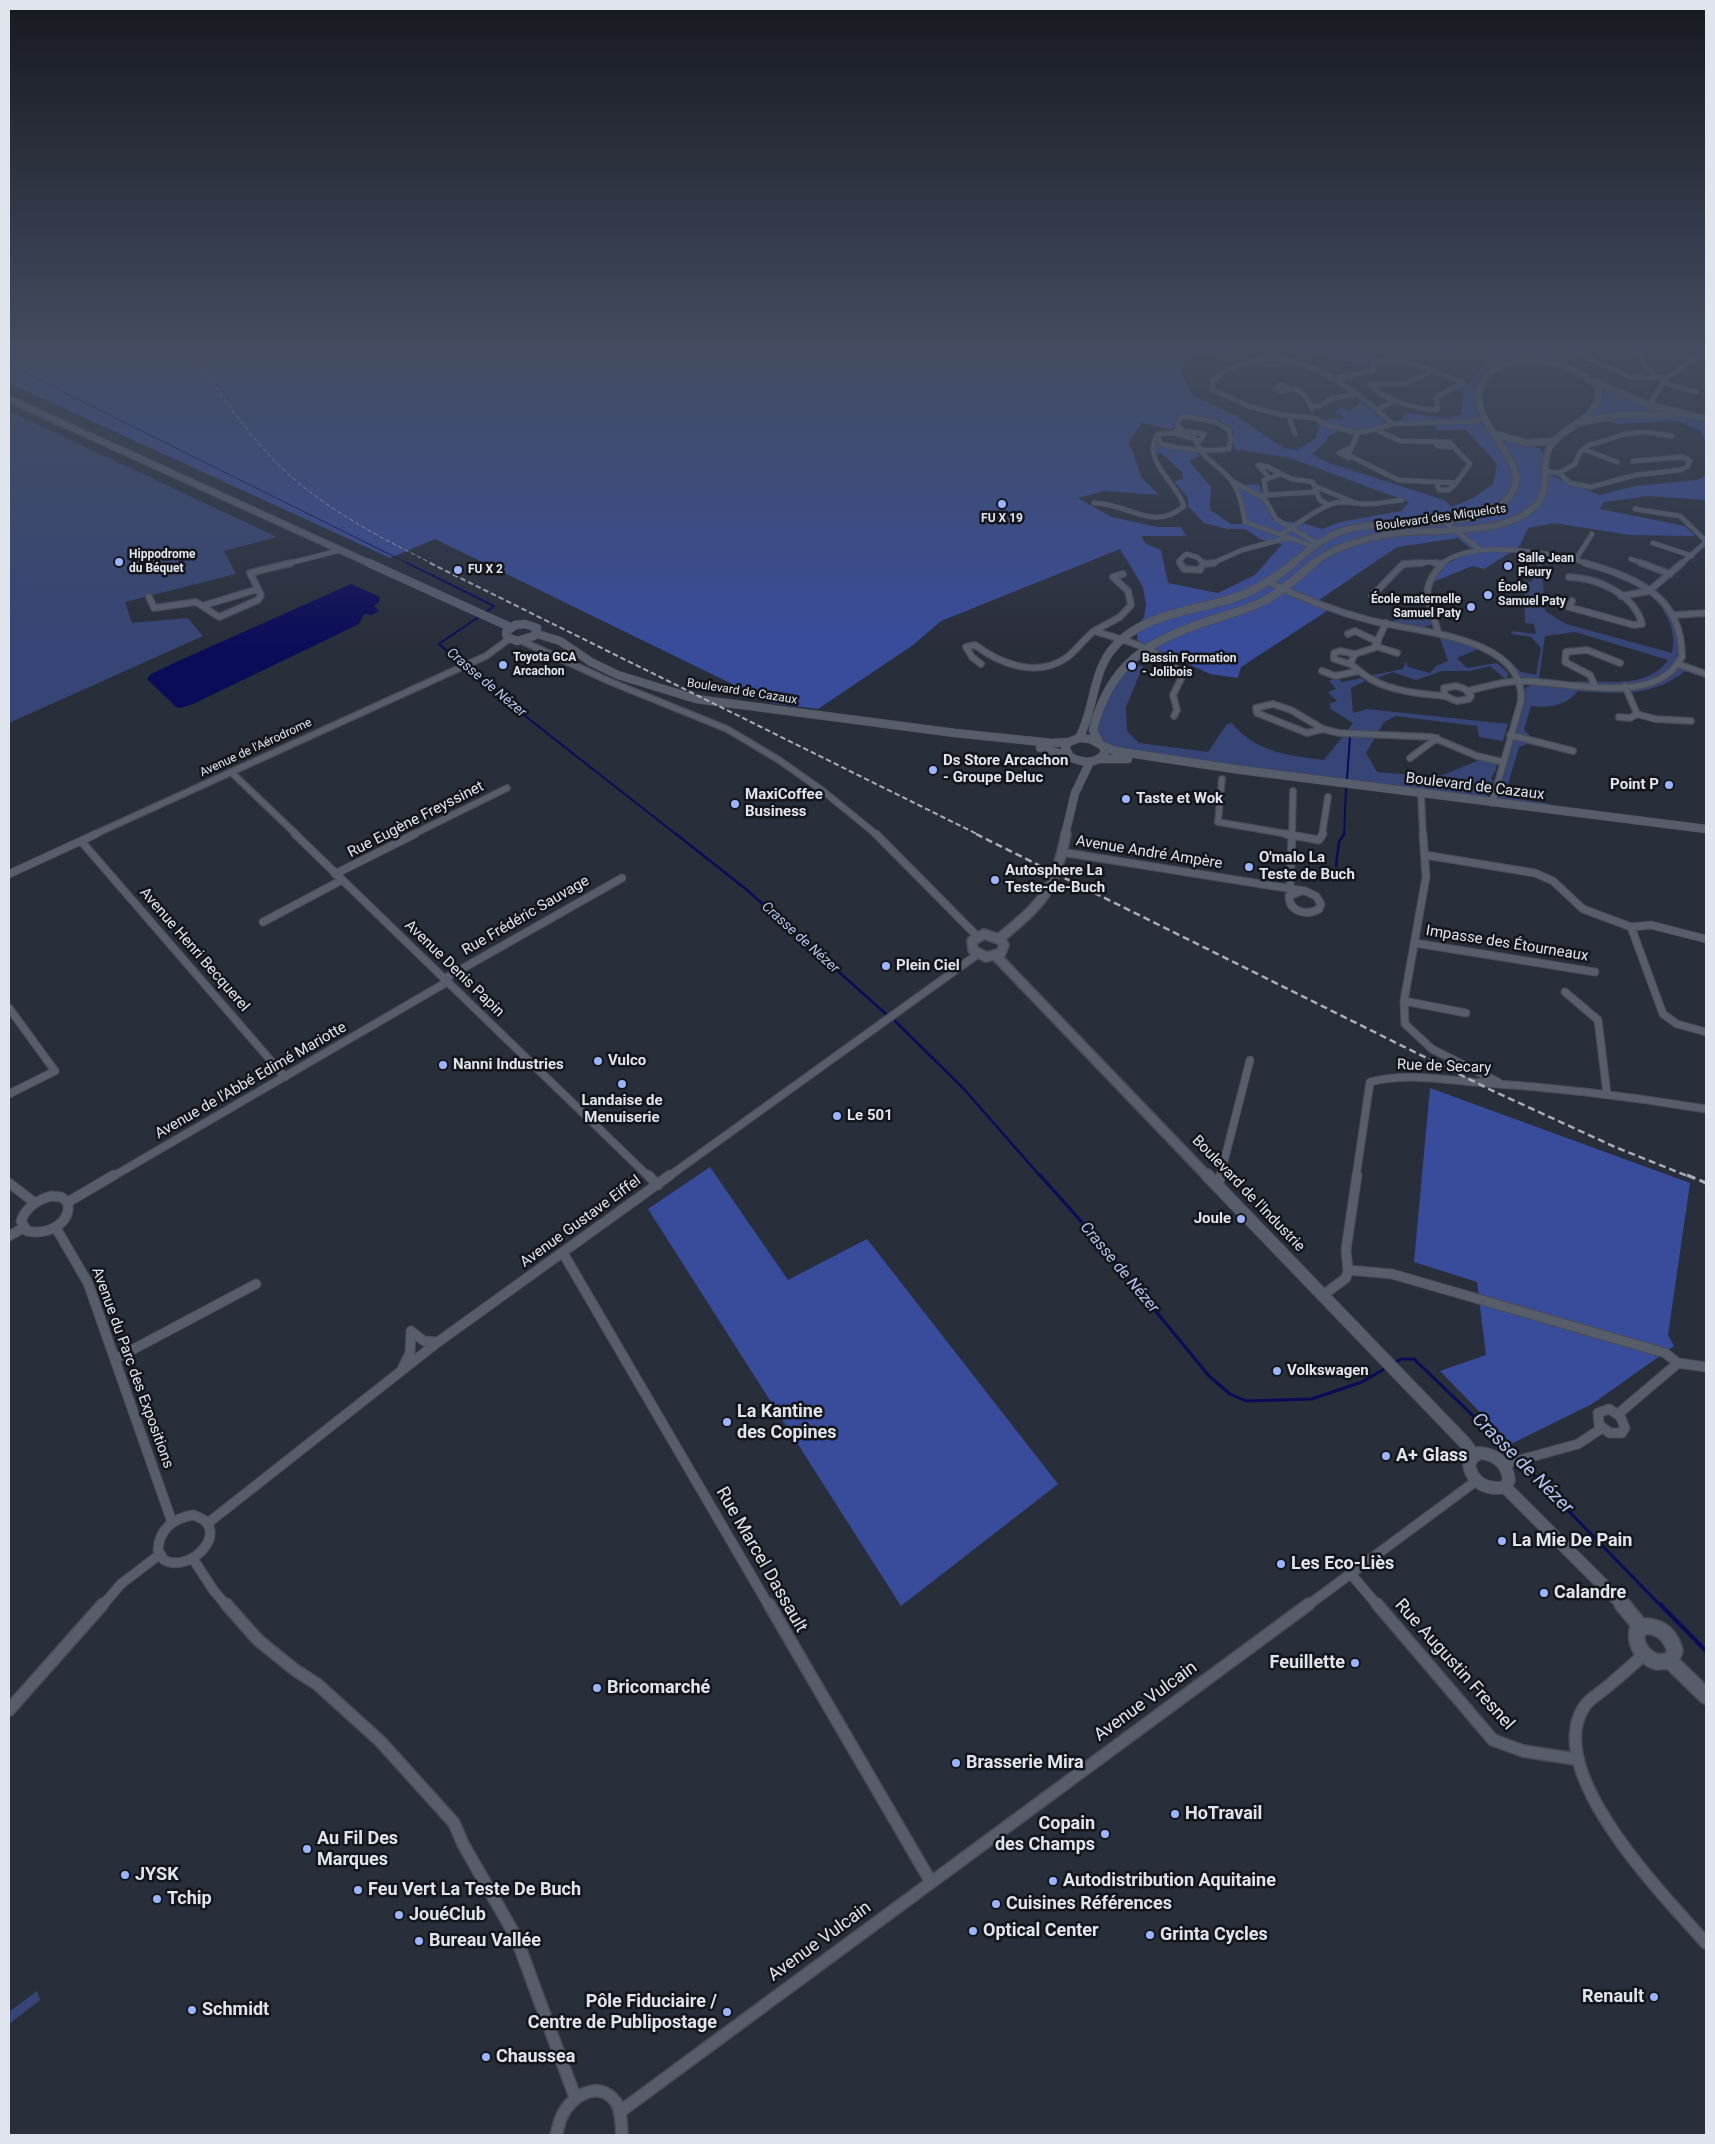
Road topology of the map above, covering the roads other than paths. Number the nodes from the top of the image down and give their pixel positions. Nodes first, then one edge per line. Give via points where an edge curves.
1 (115, 447) edge
2 (1151, 447) edge
3 (1171, 447) edge
4 (1199, 447) edge
5 (1229, 447) edge
6 (1452, 447) edge
7 (1501, 447) edge
8 (1549, 447) edge
9 (1588, 447) edge
10 (1350, 448) joint
11 (1583, 449) junction
12 (1200, 452) junction
13 (1349, 458) junction
14 (1633, 461) dead end
15 (1617, 462) dead end
16 (1544, 471) junction
17 (1280, 473) junction
18 (1559, 473) junction
19 (1269, 478) junction
20 (1232, 481) junction
21 (1314, 486) junction
22 (1250, 490) junction
23 (1317, 492) junction
24 (1237, 493) junction
25 (1264, 496) junction
26 (1402, 500) dead end
27 (1351, 501) junction
28 (1094, 503) dead end
29 (1329, 505) junction
30 (1635, 508) dead end
31 (1443, 520) junction
32 (1292, 528) junction
33 (1453, 528) junction
34 (1592, 534) dead end
35 (1284, 537) junction
36 (1706, 541) edge
37 (1653, 542) dead end
38 (1314, 544) junction
39 (341, 550) junction
40 (1480, 550) junction
41 (1692, 556) junction
42 (1576, 559) junction
43 (1631, 559) dead end
44 (1204, 564) dead end
45 (1442, 564) junction
46 (1123, 574) dead end
47 (1670, 574) junction
48 (1569, 577) dead end
49 (1269, 582) junction
50 (258, 589) junction
51 (1285, 589) junction
52 (1649, 591) junction
53 (1372, 596) dead end
54 (1621, 596) junction
55 (149, 597) dead end
56 (1572, 602) dead end
57 (202, 606) junction
58 (1706, 612) edge
59 (1674, 615) junction
60 (1386, 623) junction
61 (510, 627) junction
62 (1094, 631) junction
63 (1438, 632) junction
64 (537, 634) junction
65 (1348, 634) dead end
66 (509, 639) junction
67 (522, 641) junction
68 (1121, 641) junction
69 (1377, 644) junction
70 (1146, 648) junction
71 (1397, 653) dead end
72 (1355, 654) junction
73 (1620, 663) dead end
74 (981, 664) dead end
75 (1350, 664) junction
76 (1678, 664) junction
77 (1322, 671) dead end
78 (1358, 671) junction
79 (1706, 674) edge
80 (1518, 681) junction
81 (1595, 686) junction
82 (1625, 686) junction
83 (1468, 691) junction
84 (1445, 696) junction
85 (1637, 714) junction
86 (1174, 716) dead end
87 (1619, 718) dead end
88 (1691, 722) dead end
89 (1323, 729) junction
90 (955, 734) junction
91 (1510, 736) junction
92 (1079, 738) junction
93 (1437, 738) junction
94 (1069, 742) junction
95 (1101, 744) junction
96 (1573, 751) dead end
97 (1067, 755) junction
98 (1410, 758) dead end
99 (1101, 759) junction
100 (1075, 760) junction
101 (1090, 762) junction
102 (1503, 762) junction
103 (1241, 770) junction
104 (231, 772) junction
105 (1080, 776) junction
106 (1222, 779) dead end
107 (507, 788) dead end
108 (1293, 791) dead end
109 (1421, 794) junction
110 (1328, 796) dead end
111 (1492, 803) junction
112 (1706, 829) edge
113 (1293, 835) junction
114 (81, 840) junction
115 (1061, 852) junction
116 (1425, 855) junction
117 (9, 874) edge
118 (335, 874) junction
119 (622, 878) dead end
120 (342, 880) junction
121 (1263, 884) junction
122 (1290, 888) junction
123 (1301, 891) junction
124 (1288, 899) junction
125 (263, 922) dead end
126 (1632, 927) junction
127 (977, 936) junction
128 (1000, 938) junction
129 (1706, 939) edge
130 (1415, 943) junction
131 (978, 954) junction
132 (996, 956) junction
133 (1595, 972) dead end
134 (446, 980) junction
135 (1565, 992) dead end
136 (1404, 1001) junction
137 (9, 1008) edge
138 (1466, 1013) dead end
139 (1706, 1032) edge
140 (1250, 1060) dead end
141 (285, 1077) junction
142 (1502, 1083) junction
143 (9, 1094) edge
144 (1607, 1094) junction
145 (1706, 1109) edge
146 (9, 1183) edge
147 (658, 1185) junction
148 (1218, 1186) junction
149 (68, 1202) junction
150 (34, 1203) junction
151 (23, 1228) junction
152 (56, 1228) junction
153 (9, 1236) edge
154 (563, 1253) junction
155 (1348, 1270) junction
156 (256, 1284) dead end
157 (1323, 1295) junction
158 (438, 1342) junction
159 (115, 1358) junction
160 (1678, 1364) junction
161 (1706, 1367) edge
162 (401, 1372) junction
163 (1618, 1414) junction
164 (1602, 1428) junction
165 (1474, 1456) junction
166 (1515, 1462) junction
167 (1476, 1481) junction
168 (1505, 1487) junction
169 (172, 1522) junction
170 (208, 1523) junction
171 (159, 1555) junction
172 (193, 1559) junction
173 (1350, 1574) junction
174 (1641, 1627) junction
175 (1644, 1654) junction
176 (1670, 1661) junction
177 (1706, 1696) edge
178 (9, 1710) edge
179 (1575, 1759) junction
180 (931, 1882) junction
181 (1706, 1943) edge
182 (575, 2097) junction
183 (621, 2111) junction
184 (556, 2135) edge
185 (622, 2135) edge

1 - 39 main road
2 - 28 street via 1182,496 1184,506 1181,509 1168,516 1152,518 1110,504
3 - 12 street
4 - 12 street
5 - 12 street
6 - 13 street via 1470,464 1449,490 1439,490 1436,482 1398,480
7 - 31 main road, Boulevard des Miquelots via 1517,480 1507,500 1487,511
8 - 16 main road, Boulevard des Miquelots
9 - 11 street
10 - 13 street
10 - 13 street via 1339,453
11 - 15 street
11 - 18 street via 1575,464
12 - 20 street
14 - 18 street via 1683,456 1690,461 1680,470 1632,476 1596,487 1570,483
16 - 18 street
16 - 33 main road, Boulevard des Miquelots via 1542,500 1529,512 1501,523
17 - 19 street
17 - 19 street via 1258,466
17 - 21 street via 1292,479 1313,482
19 - 25 street via 1263,481
20 - 22 street
20 - 24 street
21 - 23 street
21 - 27 street
22 - 24 street
22 - 25 street
23 - 25 street
23 - 29 street via 1320,500
24 - 35 street via 1245,522
25 - 32 street via 1276,519
26 - 27 street via 1363,504
27 - 29 street
29 - 32 street
30 - 36 street via 1680,516
31 - 33 street
31 - 38 main road, Boulevard des Miquelots via 1362,527 1330,535
32 - 35 street
32 - 38 street
33 - 40 street
33 - 51 main road, Boulevard des Miquelots via 1398,532 1348,545 1320,559
34 - 42 street
35 - 38 street
35 - 44 street
36 - 41 street
37 - 41 street
38 - 49 main road, Boulevard des Miquelots
39 - 50 street via 250,573
39 - 61 main road
40 - 42 street via 1540,553
40 - 45 street
41 - 47 street
42 - 52 street via 1628,577
43 - 47 street
45 - 53 street via 1403,564
45 - 63 street via 1433,570 1426,588
46 - 62 street via 1113,577 1130,596 1129,610
47 - 52 street
48 - 54 street via 1594,581
49 - 51 street
49 - 68 main road, Boulevard des Miquelots via 1239,596 1149,622
50 - 57 street
50 - 57 street via 261,595 258,600 219,618
51 - 60 street via 1339,611
51 - 70 main road, Boulevard des Miquelots via 1258,604 1184,629
52 - 54 street
52 - 59 street
54 - 56 street via 1638,612 1642,624 1626,624 1580,612 1569,607
55 - 57 street via 154,608 171,609 191,601
58 - 59 street
59 - 76 street via 1681,636 1682,657
60 - 63 street
60 - 69 street
61 - 64 main road, Boulevard de Cazaux via 530,624 537,628
61 - 66 main road via 506,634
62 - 68 street
62 - 74 street via 1066,657 1036,667 994,660 975,645 966,647
63 - 80 street via 1494,654
64 - 67 main road
64 - 90 main road, Boulevard de Cazaux via 560,641 618,675 677,694 746,707
65 - 69 street via 1354,631
66 - 67 main road
66 - 104 street, Avenue de l'Aérodrome via 492,652
67 - 127 street via 727,730 779,760 883,840
68 - 70 street
68 - 92 main road, Boulevard des Miquelots via 1101,665 1085,729
69 - 71 street
69 - 72 street
70 - 86 street via 1180,672 1181,680 1173,695 1177,710
70 - 95 main road, Boulevard des Miquelots via 1122,669 1099,704 1093,730
72 - 75 street
72 - 75 street via 1340,650 1334,653 1334,659
73 - 81 street via 1584,649 1566,652 1565,662 1590,675
75 - 78 street
76 - 79 street
76 - 82 street via 1671,672 1652,682
77 - 78 street via 1334,677
78 - 84 street via 1379,683 1432,696
80 - 81 street
80 - 83 street
80 - 91 street via 1521,702
81 - 82 street
82 - 85 street
83 - 84 street via 1447,687 1443,690
83 - 84 street via 1470,698 1466,701
85 - 87 street
85 - 88 street
89 - 89 street via 1304,732 1261,716 1255,709 1264,705 1290,708
89 - 93 street via 1339,733 1419,734
90 - 94 main road, Boulevard de Cazaux
90 - 97 main road, Boulevard de Cazaux
91 - 96 street
91 - 102 street
92 - 94 main road
92 - 95 main road, Boulevard de Cazaux
93 - 98 street
93 - 102 street via 1477,756
94 - 97 main road via 1065,747
95 - 99 main road, Boulevard des Miquelots via 1105,752
95 - 103 main road, Boulevard de Cazaux via 1115,751
97 - 100 main road, Boulevard de Cazaux
99 - 101 main road, Boulevard de Cazaux
99 - 103 main road, Boulevard de Cazaux
100 - 101 main road
100 - 105 main road
101 - 105 main road
102 - 111 street
103 - 109 main road, Boulevard de Cazaux
104 - 114 street, Avenue de l'Aérodrome
104 - 118 street, Avenue Denis Papin
105 - 115 main road
106 - 113 street via 1218,822
107 - 118 street, Rue Eugène Freyssinet
108 - 113 street
109 - 111 main road, Boulevard de Cazaux
109 - 116 street
110 - 113 street via 1322,838
111 - 112 main road, Boulevard de Cazaux
113 - 122 street
114 - 117 street, Avenue de l'Aérodrome
114 - 141 street, Avenue Henri Becquerel
115 - 121 street, Avenue André Ampère
115 - 128 main road via 1048,893 1027,917
116 - 126 street via 1535,873 1553,882 1583,909
116 - 130 street via 1426,877
118 - 120 street, Avenue Denis Papin
119 - 134 street, Rue Frédéric Sauvage
120 - 125 street
120 - 134 street, Avenue Denis Papin
121 - 122 street, Avenue André Ampère
121 - 124 street, Avenue André Ampère via 1282,892
122 - 123 street, Avenue André Ampère
123 - 124 street via 1291,894
123 - 124 street, Avenue André Ampère via 1316,896 1321,904 1319,909 1300,912
126 - 129 street via 1651,925
126 - 139 street via 1663,1014 1677,1024
127 - 128 main road
127 - 131 main road via 971,946
128 - 132 main road via 1004,950
130 - 133 street, Impasse des Étourneaux
130 - 136 street
131 - 132 main road
131 - 147 street, Avenue Gustave Eiffel
132 - 148 main road, Boulevard de l'Industrie
134 - 141 street, Avenue de l'Abbé Edimé Mariotte
134 - 147 street, Avenue Denis Papin
135 - 144 street via 1598,1020
136 - 138 street
136 - 142 street via 1405,1024 1415,1036
137 - 143 street via 54,1071
140 - 148 street
141 - 149 street, Avenue de l'Abbé Edimé Mariotte
142 - 144 street, Rue de Secary
142 - 155 street, Rue de Secary via 1433,1079 1378,1079 1370,1082 1346,1250
144 - 145 street, Rue de Secary
146 - 150 street
147 - 154 street, Avenue Gustave Eiffel
148 - 157 main road, Boulevard de l'Industrie
149 - 150 street via 57,1196
149 - 152 street via 68,1213
150 - 151 street via 23,1216
151 - 152 street via 38,1234
151 - 153 street
152 - 159 street, Avenue du Parc des Expositions via 88,1283
154 - 158 street, Avenue Gustave Eiffel
154 - 180 street, Rue Marcel Dassault
155 - 157 street via 1346,1278
155 - 160 street via 1392,1274 1487,1300 1666,1352
156 - 159 street
157 - 165 main road, Boulevard de l'Industrie
158 - 162 street, Avenue Gustave Eiffel
158 - 162 street via 424,1341 411,1331 410,1353
159 - 169 street, Avenue du Parc des Expositions
160 - 161 street
160 - 163 street
162 - 170 street, Avenue Gustave Eiffel
163 - 164 street via 1601,1410 1597,1416
163 - 164 street via 1624,1420 1624,1431 1614,1434
164 - 166 street via 1578,1444
165 - 166 main road via 1486,1453
165 - 167 main road via 1469,1470
166 - 168 main road
167 - 168 main road via 1494,1490
167 - 173 street, Avenue Vulcain
168 - 174 main road via 1630,1612
169 - 170 street via 193,1515
169 - 171 street via 160,1538
170 - 172 street via 208,1542
171 - 172 street via 173,1564
171 - 178 street via 121,1584
172 - 182 street via 214,1591 258,1640 318,1684 380,1741 454,1823 462,1844 516,1937
173 - 179 street, Rue Augustin Fresnel via 1493,1740 1525,1752
173 - 180 street, Avenue Vulcain
174 - 175 main road via 1636,1636
174 - 176 main road via 1659,1628 1670,1638 1675,1651
175 - 176 main road via 1660,1663
175 - 179 street via 1584,1708 1577,1724
176 - 177 main road
179 - 181 street via 1621,1844
180 - 183 street, Avenue Vulcain
182 - 183 street via 593,2090 604,2092 613,2098
182 - 184 street via 564,2110
183 - 185 street

